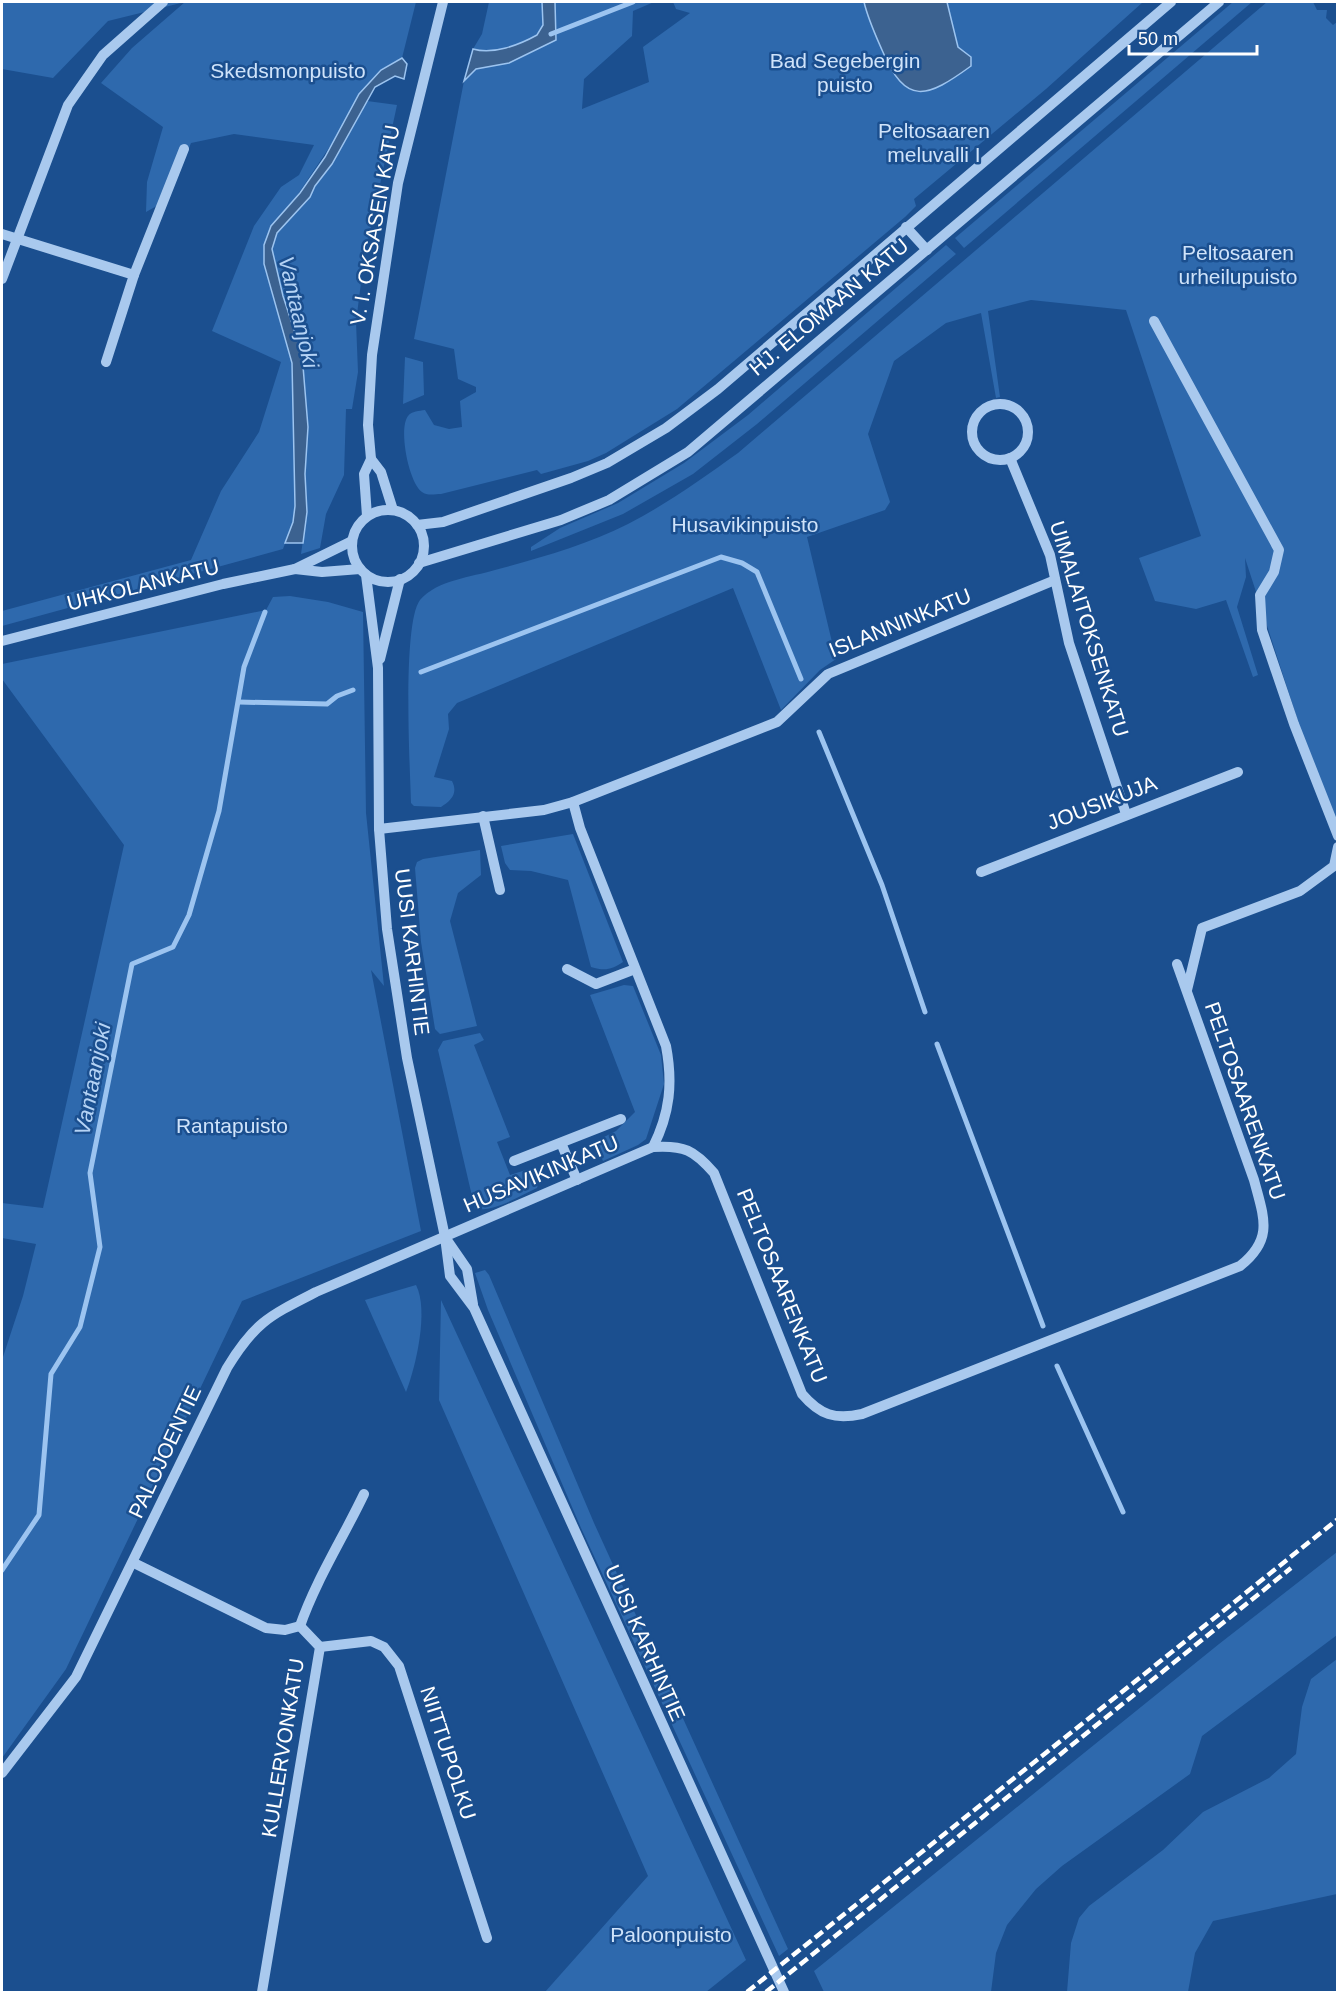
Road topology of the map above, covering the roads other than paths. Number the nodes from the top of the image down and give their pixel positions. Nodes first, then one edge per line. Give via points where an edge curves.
1 (163, 2) edge
2 (443, 2) edge
3 (1171, 2) edge
4 (1219, 2) edge
5 (184, 149) dead end
6 (906, 227) junction
7 (2, 234) edge
8 (16, 240) junction
9 (927, 250) junction
10 (134, 275) junction
11 (2, 279) edge
12 (1154, 321) dead end
13 (106, 362) dead end
14 (1011, 458) junction
15 (371, 459) junction
16 (393, 510) junction
17 (367, 516) junction
18 (417, 525) junction
19 (352, 541) junction
20 (419, 563) junction
21 (295, 569) junction
22 (363, 572) junction
23 (400, 579) junction
24 (1055, 580) junction
25 (2, 641) edge
26 (378, 668) junction
27 (1238, 772) dead end
28 (573, 802) junction
29 (1126, 814) junction
30 (483, 816) junction
31 (379, 829) junction
32 (1338, 836) edge
33 (1338, 847) edge
34 (981, 872) dead end
35 (500, 890) dead end
36 (1177, 964) dead end
37 (567, 969) dead end
38 (635, 969) junction
39 (1187, 991) junction
40 (621, 1119) dead end
41 (561, 1143) junction
42 (653, 1147) junction
43 (514, 1161) dead end
44 (577, 1180) junction
45 (445, 1237) junction
46 (474, 1308) junction
47 (364, 1494) dead end
48 (134, 1563) junction
49 (300, 1626) junction
50 (320, 1647) junction
51 (2, 1773) edge
52 (487, 1938) dead end
53 (262, 1992) edge
54 (784, 1992) edge

1 - 8 street via 118,40 87,74 69,105
2 - 15 street, V. I. OKSASEN KATU via 398,183 372,355 368,425
3 - 6 street, HJ. ELOMAAN KATU
4 - 9 street, HJ. ELOMAAN KATU
5 - 10 street
6 - 9 street
6 - 18 street, HJ. ELOMAAN KATU via 718,389 642,443 572,478 443,522
7 - 8 street
8 - 10 street
8 - 11 street
9 - 20 street, HJ. ELOMAAN KATU via 723,423 659,472 609,500 561,520
10 - 13 street
12 - 32 street via 1279,550 1274,572 1260,595 1262,630
14 - 14 street via 1024,448 1028,438 1024,416 1006,404 985,408 973,426 977,447 994,459
14 - 24 street, UIMALAITOKSENKATU via 1050,555
15 - 16 street, V. I. OKSASEN KATU via 381,472
15 - 17 street, V. I. OKSASEN KATU via 364,474
16 - 17 street
16 - 18 street
17 - 19 street
18 - 20 street via 423,544
19 - 21 street, UHKOLANKATU
19 - 22 street via 355,560
20 - 23 street
21 - 22 street, UHKOLANKATU
21 - 25 street, UHKOLANKATU
22 - 23 street via 389,582
22 - 26 street, UUSI KARHINTIE
23 - 26 street, UUSI KARHINTIE
24 - 28 street, ISLANNINKATU via 828,674 777,722
24 - 29 street, UIMALAITOKSENKATU via 1069,643
26 - 31 street, UUSI KARHINTIE
27 - 29 street, JOUSIKUJA
28 - 30 street via 544,810
28 - 38 street
29 - 34 street, JOUSIKUJA
30 - 31 street
30 - 35 street
31 - 45 street, UUSI KARHINTIE via 387,929 406,1058
33 - 39 street via 1334,866 1300,891 1202,928
36 - 39 street, PELTOSAARENKATU
37 - 38 street via 596,984
38 - 42 street via 666,1046 672,1076 663,1128
39 - 42 street, PELTOSAARENKATU via 1263,1214 1264,1236 1255,1254 1240,1266 862,1414 827,1416 802,1394 714,1173 702,1159 684,1148
40 - 41 street
41 - 43 street
41 - 44 street
42 - 44 street, HUSAVIKINKATU
44 - 45 street, HUSAVIKINKATU
45 - 46 street, UUSI KARHINTIE via 467,1269
45 - 46 street, UUSI KARHINTIE via 450,1276
45 - 48 street, PALOJOENTIE via 316,1292 266,1318 245,1339 227,1368
46 - 54 street, UUSI KARHINTIE
47 - 49 street via 310,1596
48 - 49 street, KULLERVONKATU via 266,1628 285,1630
48 - 51 street, PALOJOENTIE via 76,1677
49 - 50 street, KULLERVONKATU
50 - 52 street, NIITTUPOLKU via 371,1641 384,1647 399,1666
50 - 53 street, KULLERVONKATU

